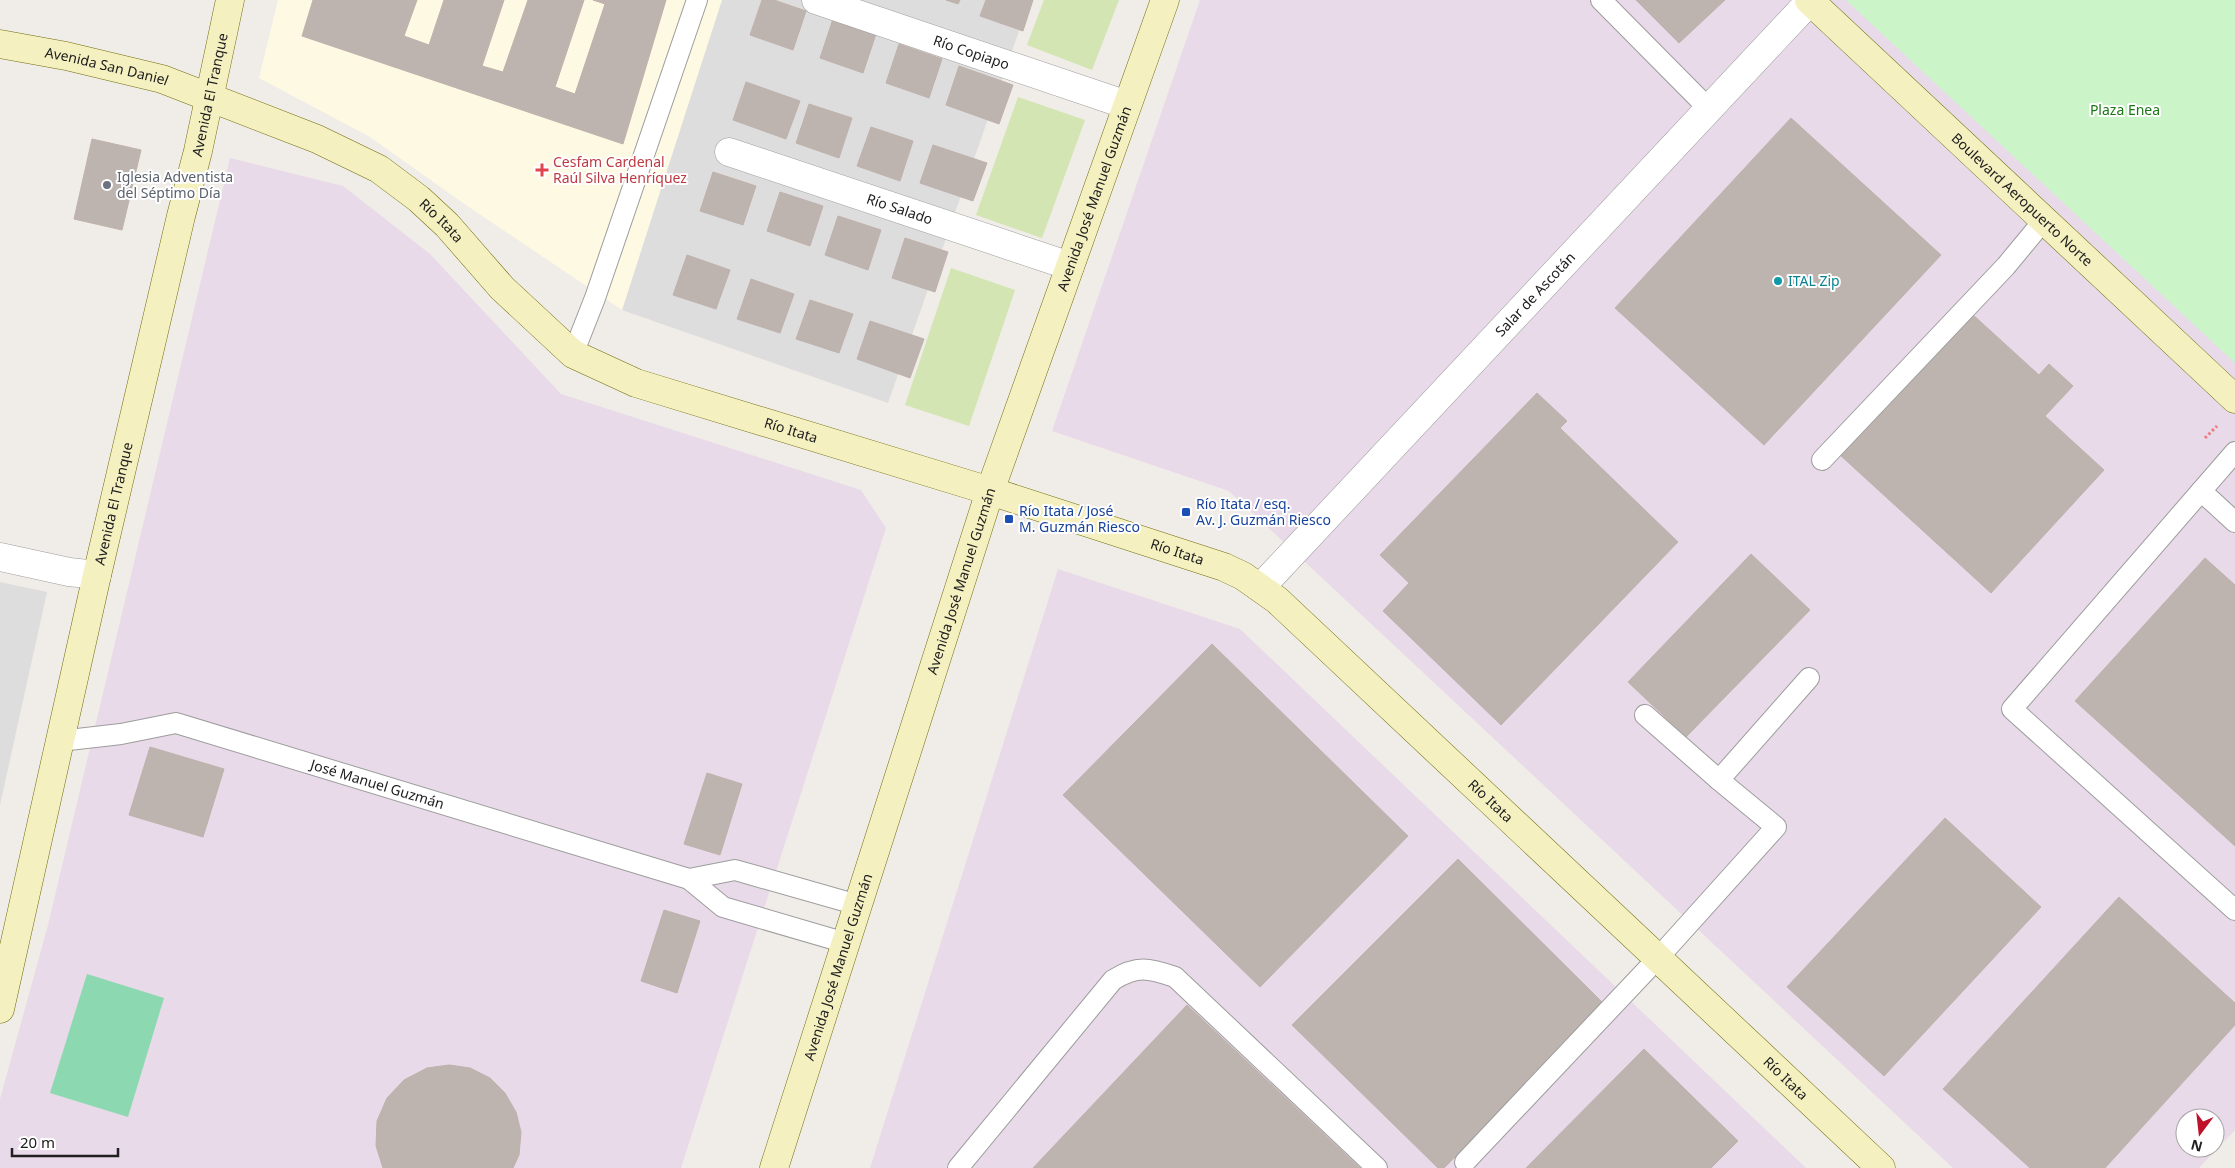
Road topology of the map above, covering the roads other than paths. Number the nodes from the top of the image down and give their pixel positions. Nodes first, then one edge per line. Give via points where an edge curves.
1 (230, 0) edge
2 (697, 0) edge
3 (816, 0) edge
4 (1164, 0) edge
5 (1601, 0) edge
6 (1810, 1) edge
7 (0, 44) edge
8 (209, 98) junction
9 (1127, 105) junction
10 (1709, 109) junction
11 (729, 152) dead end
12 (2044, 220) junction
13 (1070, 266) junction
14 (573, 354) junction
15 (2235, 399) edge
16 (2235, 452) edge
17 (1822, 460) dead end
18 (2200, 490) junction
19 (990, 491) junction
20 (2235, 522) edge
21 (0, 557) edge
22 (97, 575) junction
23 (1260, 587) junction
24 (1809, 678) dead end
25 (1645, 715) dead end
26 (60, 741) junction
27 (1719, 780) junction
28 (690, 880) junction
29 (858, 905) junction
30 (2235, 910) edge
31 (846, 943) junction
32 (1658, 958) junction
33 (0, 1008) edge
34 (1465, 1162) dead end
35 (774, 1168) edge
36 (958, 1168) edge
37 (1377, 1168) edge
38 (1881, 1168) edge

1 - 8 street, Avenida El Tranque
2 - 14 lane
3 - 9 street, Río Copiapo
4 - 9 street, Avenida José Manuel Guzmán
5 - 10 lane
6 - 10 street, Salar de Ascotán
6 - 12 street, Boulevard Aeropuerto Norte
7 - 8 street, Avenida San Daniel via 162,79
8 - 14 street, Río Itata via 317,139 379,169 447,225 502,288
8 - 22 street, Avenida El Tranque
9 - 13 street, Avenida José Manuel Guzmán
10 - 23 street, Salar de Ascotán
11 - 13 street, Río Salado
12 - 15 street, Boulevard Aeropuerto Norte
12 - 17 lane via 2006,266
13 - 19 street, Avenida José Manuel Guzmán
14 - 19 street, Río Itata via 636,383
16 - 18 lane
18 - 20 lane
18 - 30 lane via 2012,709
19 - 23 street, Río Itata via 1224,567
19 - 29 street, Avenida José Manuel Guzmán
21 - 22 street
22 - 26 street, Avenida El Tranque
23 - 32 street, Río Itata
24 - 27 lane
25 - 27 lane
26 - 28 lane, José Manuel Guzmán via 176,723
26 - 33 street, Avenida El Tranque
27 - 32 lane via 1776,828
28 - 29 lane, José Manuel Guzmán via 735,870
28 - 31 lane, José Manuel Guzmán via 723,907
29 - 31 street, Avenida José Manuel Guzmán
31 - 35 street, Avenida José Manuel Guzmán
32 - 34 lane
32 - 38 street, Río Itata
36 - 37 lane via 1113,980 1127,971 1143,968 1175,977

